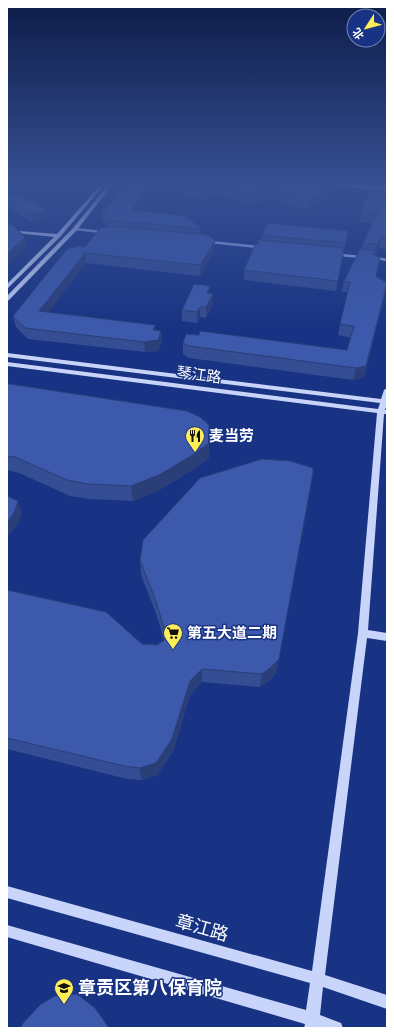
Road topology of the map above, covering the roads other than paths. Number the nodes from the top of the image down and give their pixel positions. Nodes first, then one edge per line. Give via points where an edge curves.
1 (20, 232) edge
2 (61, 232) edge
3 (72, 232) edge
4 (58, 236) junction
5 (207, 242) edge
6 (262, 248) edge
7 (332, 254) edge
8 (364, 257) edge
9 (371, 258) edge
10 (387, 260) edge
11 (7, 287) edge
12 (7, 299) edge
13 (7, 355) edge
14 (7, 364) edge
15 (387, 390) edge
16 (385, 407) edge
17 (363, 632) junction
18 (387, 637) edge
19 (7, 892) edge
20 (7, 931) edge
21 (318, 979) junction
22 (387, 1002) edge
23 (311, 1024) edge
24 (336, 1028) edge

1 - 4 main road
2 - 4 main road
3 - 12 main road
4 - 11 main road
5 - 6 street
7 - 8 street
9 - 10 street
13 - 16 main road, 琴江路
14 - 16 main road, 琴江路
15 - 16 main road
16 - 17 main road
17 - 18 main road
17 - 21 main road
19 - 21 main road, 章江路
20 - 23 main road
21 - 22 main road, 章江路
21 - 23 main road
23 - 24 main road

